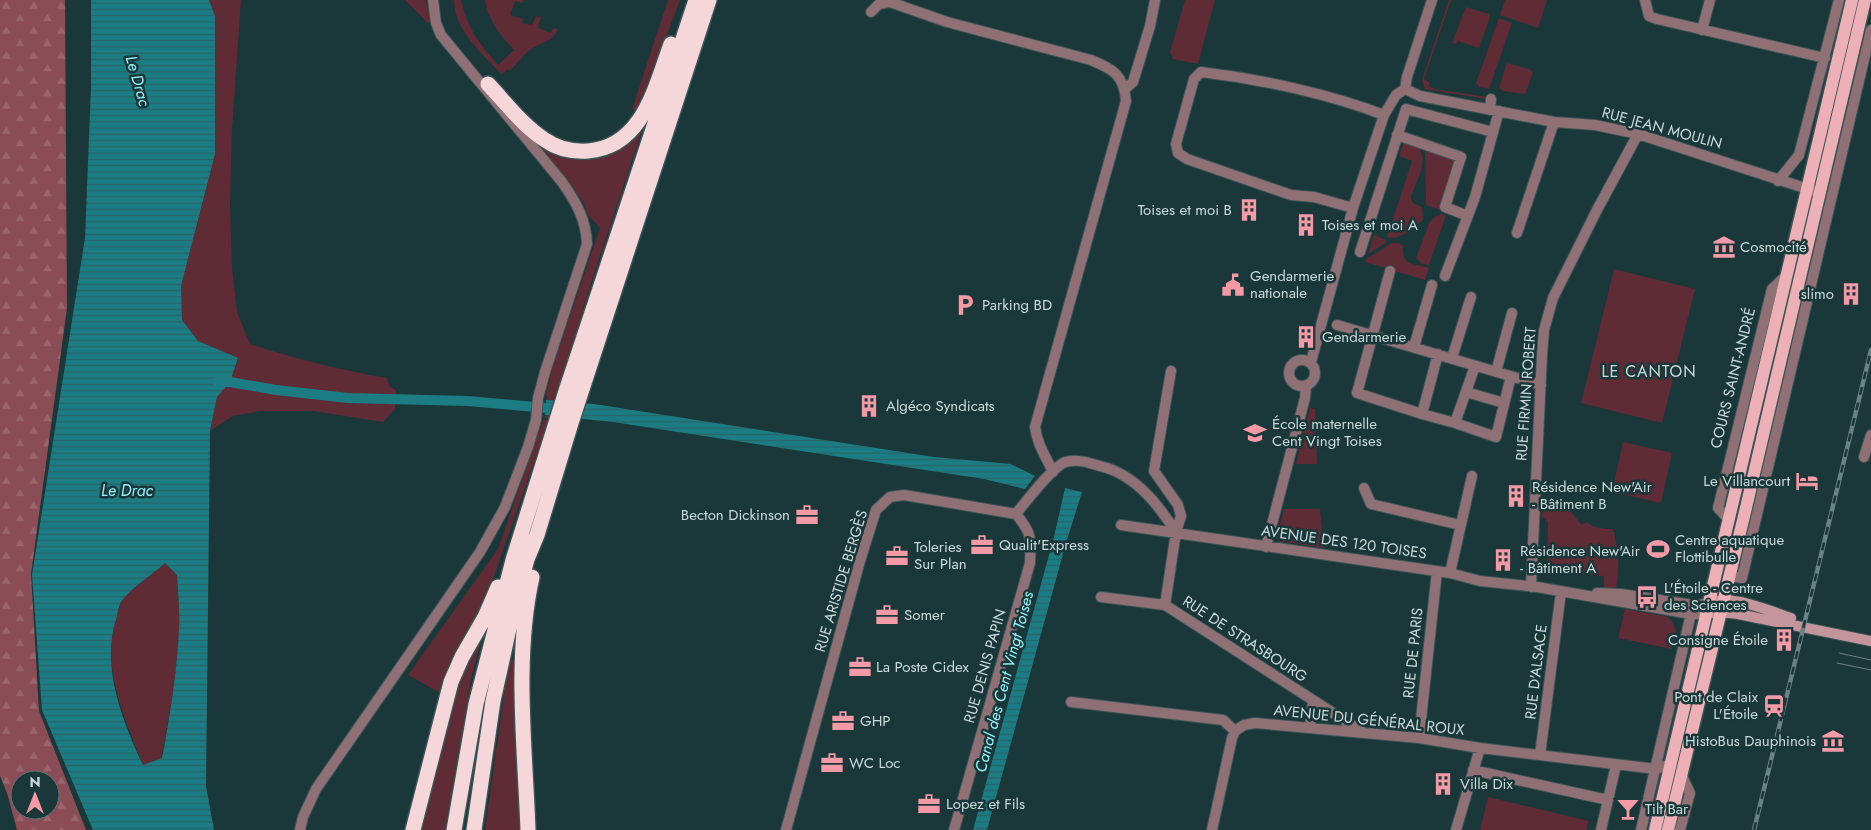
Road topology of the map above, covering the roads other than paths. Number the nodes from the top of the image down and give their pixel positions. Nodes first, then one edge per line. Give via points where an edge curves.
1 (433, 0) edge
2 (440, 0) edge
3 (692, 0) edge
4 (696, 0) edge
5 (709, 0) edge
6 (1155, 0) edge
7 (1432, 0) edge
8 (1645, 0) edge
9 (1710, 0) edge
10 (1839, 0) edge
11 (1852, 0) edge
12 (1865, 0) edge
13 (871, 12) dead end
14 (1702, 30) junction
15 (1871, 30) edge
16 (1826, 58) junction
17 (488, 84) junction
18 (1125, 89) junction
19 (1405, 89) junction
20 (1855, 96) junction
21 (1841, 105) junction
22 (1813, 106) junction
23 (1493, 107) junction
24 (1384, 115) junction
25 (1824, 118) junction
26 (1554, 122) junction
27 (1493, 132) junction
28 (1638, 134) junction
29 (1397, 135) junction
30 (542, 158) junction
31 (1778, 181) junction
32 (1806, 189) junction
33 (1825, 196) junction
34 (1353, 208) junction
35 (1468, 216) junction
36 (1517, 233) dead end
37 (1360, 252) dead end
38 (1811, 257) junction
39 (1390, 271) dead end
40 (1446, 276) dead end
41 (1432, 285) dead end
42 (1471, 297) dead end
43 (1512, 313) dead end
44 (1337, 325) dead end
45 (1373, 335) junction
46 (1798, 336) junction
47 (1414, 347) junction
48 (1438, 354) junction
49 (1452, 358) junction
50 (1780, 360) junction
51 (1311, 362) junction
52 (1475, 366) junction
53 (1171, 371) dead end
54 (1496, 372) junction
55 (1511, 376) junction
56 (1540, 385) junction
57 (1306, 386) junction
58 (573, 392) junction
59 (1466, 392) junction
60 (1504, 403) junction
61 (1422, 414) junction
62 (563, 422) junction
63 (1455, 423) junction
64 (1871, 435) edge
65 (1864, 457) dead end
66 (1053, 472) junction
67 (1472, 476) dead end
68 (1364, 488) dead end
69 (1359, 502) dead end
70 (1371, 504) junction
71 (1745, 512) junction
72 (1016, 514) junction
73 (1754, 523) junction
74 (1121, 525) dead end
75 (1460, 525) junction
76 (1176, 532) junction
77 (537, 535) junction
78 (1266, 546) junction
79 (514, 560) junction
80 (1437, 571) junction
81 (1450, 573) junction
82 (1729, 576) junction
83 (1531, 587) junction
84 (1561, 592) junction
85 (1101, 597) dead end
86 (1165, 605) junction
87 (1722, 606) junction
88 (1692, 609) junction
89 (1706, 609) junction
90 (1871, 636) edge
91 (1871, 641) edge
92 (1313, 701) junction
93 (1071, 702) dead end
94 (1310, 728) junction
95 (1235, 731) junction
96 (1364, 733) junction
97 (1419, 738) junction
98 (1480, 748) junction
99 (1540, 756) junction
100 (1671, 764) junction
101 (1616, 765) junction
102 (1656, 769) junction
103 (1473, 770) junction
104 (1681, 774) junction
105 (1608, 800) junction
106 (1672, 815) junction
107 (300, 830) edge
108 (413, 830) edge
109 (454, 830) edge
110 (474, 830) edge
111 (528, 830) edge
112 (786, 830) edge
113 (954, 830) edge
114 (1212, 830) edge
115 (1456, 830) edge
116 (1601, 830) edge
117 (1641, 830) edge
118 (1655, 830) edge
119 (1668, 830) edge
120 (1680, 830) edge

1 - 30 street via 441,35
2 - 17 street via 446,33
3 - 17 highway via 678,25 642,116 630,133 613,145 575,151 551,144 532,130
4 - 58 highway
5 - 58 highway
6 - 18 street via 1133,82
7 - 19 street
8 - 14 street via 1650,16
9 - 14 street
10 - 16 street
11 - 25 main road, COURS SAINT-ANDRÉ
12 - 21 main road
13 - 18 street via 879,4 890,2 946,22 1091,60 1107,66 1119,76
14 - 16 street
15 - 20 street
16 - 22 street
17 - 30 street
18 - 66 street via 1126,101 1035,427 1036,438
19 - 23 street, RUE JEAN MOULIN via 1420,96
19 - 24 street via 1396,95
20 - 21 street
20 - 33 street
21 - 33 main road
22 - 25 street
22 - 31 street via 1799,155
23 - 26 street, RUE JEAN MOULIN
23 - 27 street
24 - 34 street
24 - 34 street via 1351,102 1277,86 1201,72 1194,79 1176,144 1178,153 1187,160 1291,195 1314,197
25 - 32 main road, COURS SAINT-ANDRÉ
26 - 28 street, RUE JEAN MOULIN via 1595,125
26 - 36 street
27 - 29 street via 1406,109
27 - 35 street
28 - 31 street, RUE JEAN MOULIN
28 - 56 street, RUE FIRMIN ROBERT via 1553,298 1544,330
29 - 35 street via 1461,157 1445,207
29 - 37 street
30 - 107 street via 579,208 586,225 587,244 538,398 536,420 516,480 495,528 480,552 316,789
31 - 32 street, RUE JEAN MOULIN
32 - 33 street, RUE JEAN MOULIN
32 - 89 main road, COURS SAINT-ANDRÉ
33 - 38 main road
34 - 51 street
35 - 40 street
38 - 46 street
38 - 50 main road
39 - 45 street
41 - 47 street
42 - 49 street
43 - 54 street
44 - 45 street
45 - 47 street
45 - 61 street via 1357,393
46 - 50 street
46 - 73 street
47 - 48 street
48 - 49 street
48 - 61 street
49 - 52 street
50 - 71 main road
51 - 57 street via 1316,376
51 - 57 street via 1298,360 1289,369 1292,382
52 - 54 street
52 - 59 street
53 - 76 street via 1154,471 1178,505 1181,516
54 - 55 street
55 - 56 street
55 - 60 street
56 - 83 street, RUE FIRMIN ROBERT
57 - 78 street
58 - 62 highway
59 - 60 street
59 - 63 street
60 - 63 street via 1496,437
61 - 63 street
62 - 77 highway
62 - 79 highway
64 - 65 street
66 - 72 street
66 - 76 street via 1071,461 1115,471 1135,483 1156,503
67 - 75 street
68 - 70 street
69 - 70 street
70 - 75 street
71 - 73 street
71 - 82 main road
72 - 112 street, RUE ARISTIDE BERGÈS via 904,495 890,497 876,510
72 - 113 street, RUE DENIS PAPIN via 1028,528 1030,563
73 - 82 street via 1742,578
74 - 76 street, AVENUE DES 120 TOISES
75 - 81 street
76 - 78 street, AVENUE DES 120 TOISES
76 - 86 street
77 - 110 highway via 527,560 500,664
77 - 111 highway via 522,648
78 - 80 street, AVENUE DES 120 TOISES
79 - 108 highway via 503,573 485,617 451,682
79 - 109 highway via 476,704
80 - 81 street, AVENUE DES 120 TOISES
80 - 97 street, RUE DE PARIS
81 - 83 street, AVENUE DES 120 TOISES via 1480,581
82 - 87 main road
83 - 84 street, AVENUE DES 120 TOISES
84 - 88 street, AVENUE DES 120 TOISES
84 - 99 street, RUE D'ALSACE
85 - 86 street, RUE DE STRASBOURG
86 - 92 street, RUE DE STRASBOURG
87 - 89 main road
87 - 90 main road via 1752,606 1804,622
87 - 91 main road
87 - 104 main road
88 - 89 street, AVENUE DES 120 TOISES
88 - 102 street
89 - 100 main road, COURS SAINT-ANDRÉ
92 - 94 street, RUE DE STRASBOURG
92 - 96 street, RUE DE STRASBOURG
93 - 95 street via 1223,720
94 - 95 street, AVENUE DU GÉNÉRAL ROUX via 1255,723
94 - 96 street, AVENUE DU GÉNÉRAL ROUX
95 - 114 street
96 - 97 street, AVENUE DU GÉNÉRAL ROUX
97 - 98 street, AVENUE DU GÉNÉRAL ROUX
98 - 99 street, AVENUE DU GÉNÉRAL ROUX
98 - 103 street
99 - 101 street, AVENUE DU GÉNÉRAL ROUX
100 - 102 street, AVENUE DU GÉNÉRAL ROUX
100 - 118 main road, COURS SAINT-ANDRÉ
101 - 102 street, AVENUE DU GÉNÉRAL ROUX
101 - 105 street
102 - 117 street
103 - 105 street
103 - 115 street
104 - 106 main road
104 - 120 street via 1690,793
105 - 116 street
106 - 119 main road
106 - 120 street

